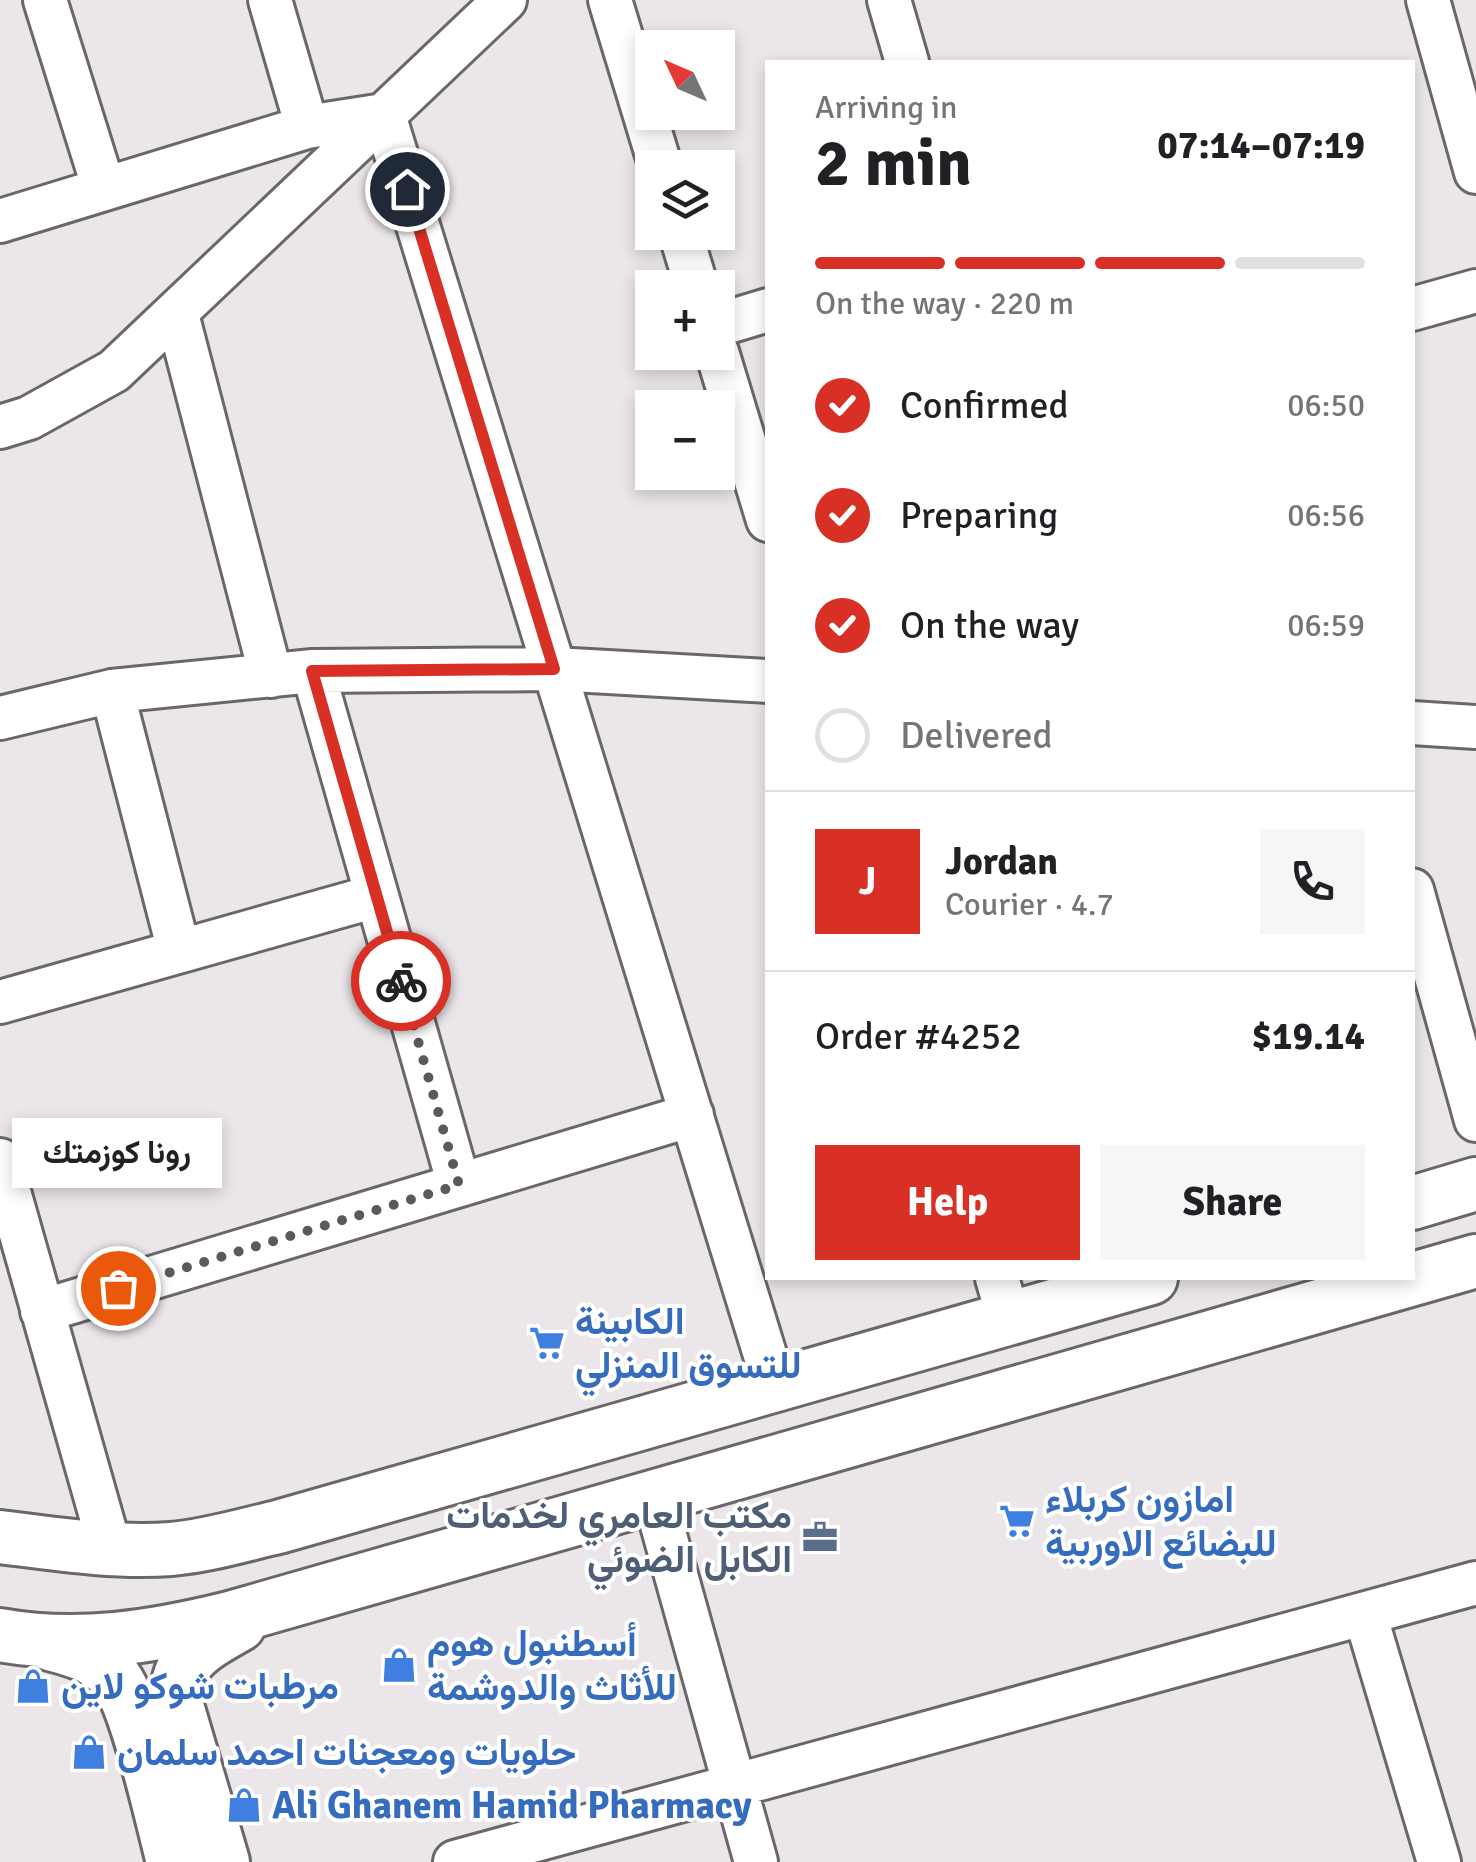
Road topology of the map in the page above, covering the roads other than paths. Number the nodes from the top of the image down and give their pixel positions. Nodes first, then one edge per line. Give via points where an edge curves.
1 (44, 0) edge
2 (270, 0) edge
3 (505, 0) edge
4 (610, 0) edge
5 (890, 0) edge
6 (1428, 0) edge
7 (907, 60) edge
8 (384, 116) junction
9 (307, 126) junction
10 (656, 150) edge
11 (1476, 170) edge
12 (104, 188) junction
13 (0, 220) edge
14 (1476, 291) edge
15 (1415, 307) edge
16 (765, 311) edge
17 (177, 314) junction
18 (735, 320) edge
19 (722, 370) edge
20 (0, 428) edge
21 (765, 510) edge
22 (554, 669) junction
23 (292, 673) junction
24 (765, 682) edge
25 (112, 691) junction
26 (0, 718) edge
27 (1415, 723) edge
28 (1476, 728) edge
29 (376, 896) junction
30 (1415, 901) edge
31 (180, 951) junction
32 (0, 1002) edge
33 (692, 1115) junction
34 (1476, 1120) edge
35 (0, 1160) edge
36 (1476, 1184) edge
37 (459, 1185) junction
38 (1415, 1201) edge
39 (1476, 1260) edge
40 (1415, 1278) edge
41 (1137, 1280) edge
42 (1406, 1280) edge
43 (25, 1284) edge
44 (1003, 1298) edge
45 (894, 1351) junction
46 (783, 1381) junction
47 (905, 1424) junction
48 (808, 1452) junction
49 (654, 1496) junction
50 (0, 1537) edge
51 (110, 1548) junction
52 (1476, 1583) edge
53 (288, 1601) junction
54 (1365, 1614) junction
55 (20, 1639) edge
56 (735, 1786) junction
57 (182, 1806) junction
58 (506, 1855) edge
59 (1431, 1860) edge
60 (173, 1862) edge
61 (223, 1862) edge
62 (455, 1862) edge
63 (756, 1862) edge

1 - 12 street
2 - 9 street
3 - 8 street
4 - 10 street
5 - 7 street
6 - 11 street
8 - 9 street
8 - 17 street
8 - 22 street
9 - 12 street
12 - 13 street
14 - 15 street
16 - 18 street
17 - 20 street via 114,371
17 - 23 street
19 - 21 street
22 - 23 street
22 - 24 street
22 - 33 street
23 - 25 street
23 - 29 street
25 - 26 street
25 - 31 street
27 - 28 street
29 - 31 street
29 - 37 street
30 - 34 street
31 - 32 street
33 - 37 street
33 - 46 street
35 - 43 street
36 - 38 main road
37 - 43 street
39 - 40 main road
41 - 44 main road
42 - 47 main road
43 - 51 street
44 - 45 main road
45 - 46 main road
45 - 47 main road via 883,1390
46 - 48 main road via 812,1399 814,1440
46 - 51 main road via 278,1526 172,1548
47 - 48 main road
48 - 49 main road
49 - 53 main road
49 - 56 street
50 - 51 main road
52 - 54 street
53 - 55 main road via 160,1634 89,1642
53 - 57 main road via 214,1639 185,1663 176,1683
54 - 56 street
54 - 59 street
55 - 57 main road via 86,1656 112,1674
56 - 58 street
56 - 63 street
57 - 60 main road
57 - 61 main road
58 - 62 street

